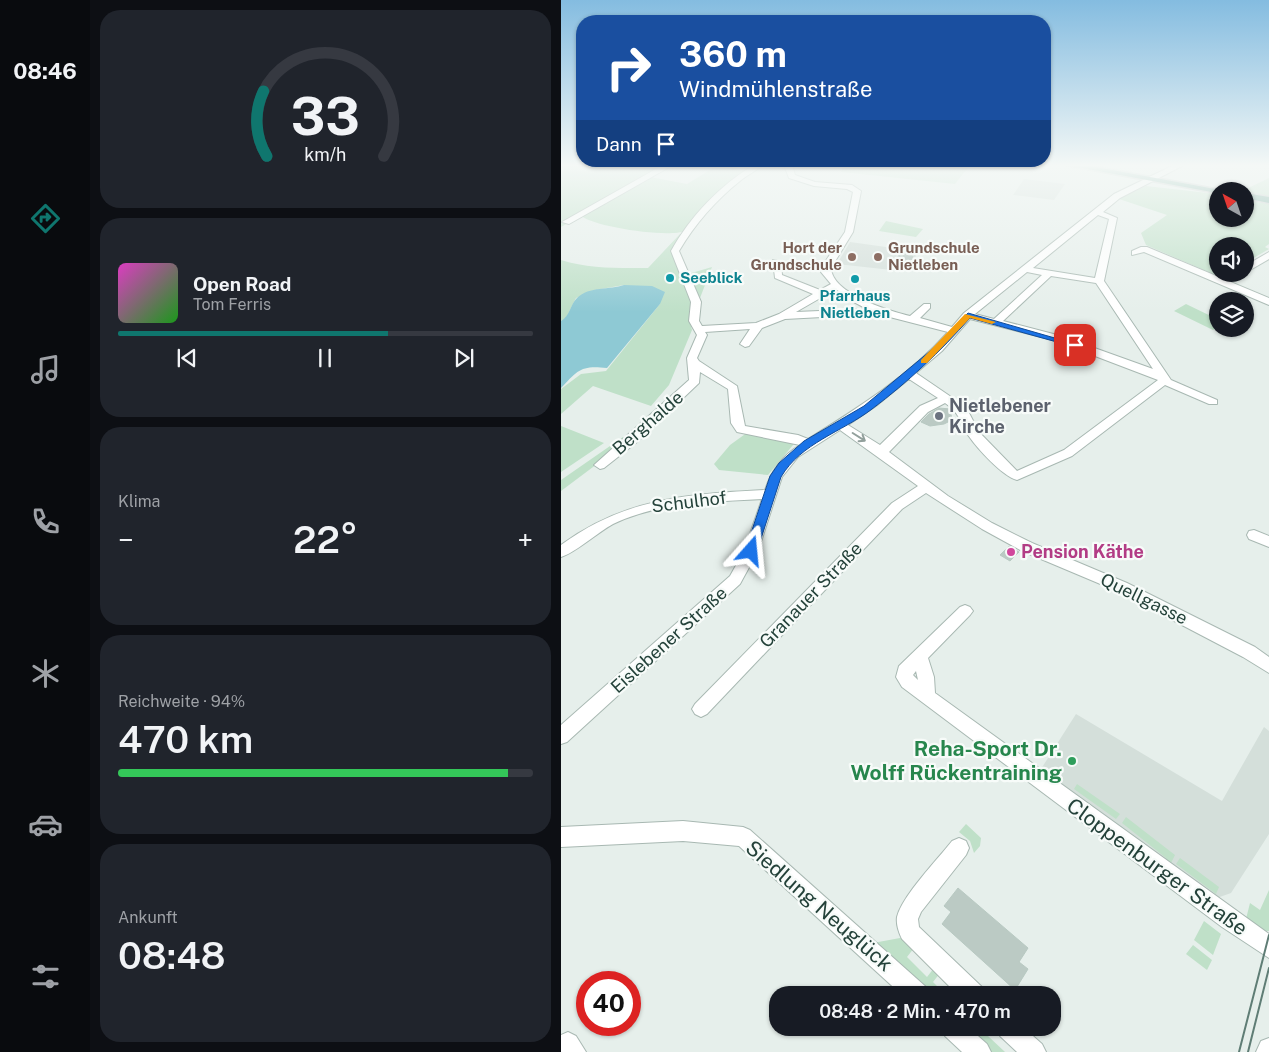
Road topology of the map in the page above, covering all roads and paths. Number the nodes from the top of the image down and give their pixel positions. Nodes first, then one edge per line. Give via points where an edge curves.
1 (580, 214) edge
2 (703, 214) edge
3 (852, 214) edge
4 (1093, 214) edge
5 (1102, 214) edge
6 (566, 222) dead end
7 (1135, 253) dead end
8 (1269, 255) edge
9 (776, 262) dead end
10 (1254, 264) edge
11 (1025, 269) junction
12 (1049, 273) junction
13 (1099, 281) junction
14 (836, 285) junction
15 (821, 294) junction
16 (1269, 302) edge
17 (927, 306) dead end
18 (879, 311) junction
19 (968, 315) junction
20 (783, 316) junction
21 (915, 318) junction
22 (995, 323) junction
23 (758, 326) junction
24 (697, 329) junction
25 (955, 330) junction
26 (745, 344) dead end
27 (694, 363) junction
28 (706, 370) junction
29 (910, 374) junction
30 (1164, 377) junction
31 (695, 381) junction
32 (944, 399) junction
33 (1213, 402) dead end
34 (840, 425) junction
35 (808, 444) junction
36 (879, 450) junction
37 (600, 464) dead end
38 (926, 487) junction
39 (770, 494) junction
40 (1254, 535) dead end
41 (1269, 542) edge
42 (561, 552) edge
43 (965, 611) dead end
44 (1269, 666) edge
45 (701, 709) dead end
46 (561, 736) edge
47 (561, 837) edge
48 (959, 848) dead end
49 (1269, 946) edge
50 (908, 986) edge
51 (965, 986) edge
52 (962, 1036) edge
53 (1017, 1036) edge
54 (561, 1052) edge
55 (574, 1052) edge
56 (979, 1052) edge
57 (1034, 1052) edge

1 - 6 street
2 - 24 street via 685,233 675,250 696,302
3 - 14 street via 849,232 826,268
4 - 11 street, Eislebener Straße
5 - 13 street via 1113,218
7 - 16 street via 1145,248
8 - 10 street
9 - 15 street via 778,276
11 - 12 street
11 - 19 street, Eislebener Straße
12 - 13 street
12 - 22 street
13 - 30 street
14 - 15 street
14 - 18 street
15 - 20 street
17 - 21 street
18 - 20 street
18 - 21 street
19 - 22 street
19 - 25 street, Eislebener Straße
20 - 23 street
21 - 25 street
22 - 30 street via 1057,338
23 - 24 street
23 - 26 street
24 - 27 street, Berghalde via 702,335 693,354
25 - 29 street, Eislebener Straße
27 - 28 street
27 - 31 street, Berghalde
28 - 31 street, Berghalde
28 - 35 street via 733,388 737,423 741,429
29 - 32 street via 928,384
29 - 34 street, Eislebener Straße
30 - 32 street via 1157,386 1068,453 1017,476 1010,473 974,434 962,411
30 - 33 street via 1167,382
31 - 37 street, Berghalde via 633,439
32 - 36 street via 924,409
34 - 35 street, Eislebener Straße
34 -> 36 street, Quellgasse
35 - 39 street, Eislebener Straße via 782,466
36 - 38 street, Quellgasse
38 - 44 street, Quellgasse via 1027,547 1122,587 1249,652
38 - 45 street, Granauer Straße via 897,506
39 - 42 street, Schulhof via 665,501 646,506 583,534
39 - 46 street, Eislebener Straße via 751,551 735,580
40 - 41 street
43 - 49 street, Cloppenburger Straße via 905,672 904,677 1229,920
47 - 50 street, Siedlung Neuglück via 683,831 743,837
48 - 51 street, Siedlung Neuglück via 907,918 909,932
52 - 56 street
53 - 57 street
54 - 55 street via 568,1044

